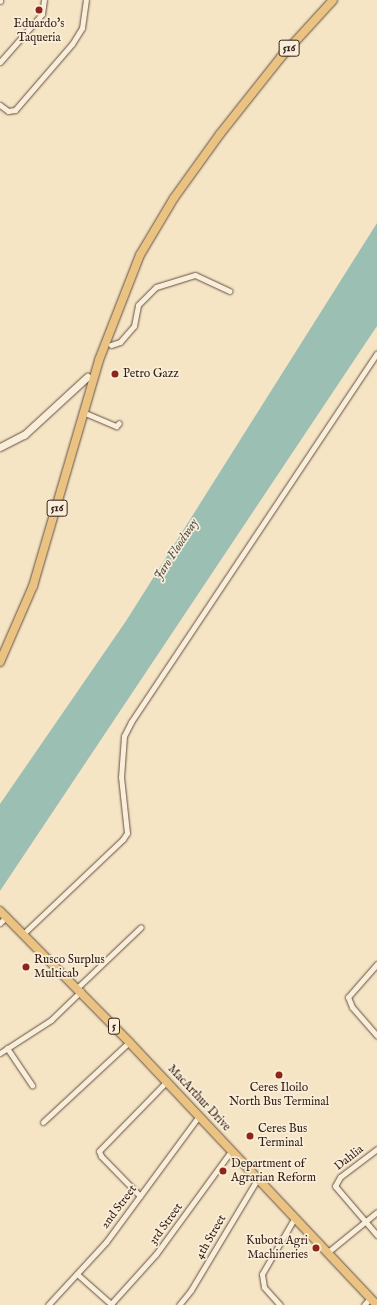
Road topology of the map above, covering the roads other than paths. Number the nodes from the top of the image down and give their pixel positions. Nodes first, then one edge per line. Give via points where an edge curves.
1 (44, 0) edge
2 (86, 0) edge
3 (334, 0) edge
4 (0, 62) edge
5 (0, 105) edge
6 (229, 291) dead end
7 (111, 345) joint
8 (377, 353) edge
9 (100, 357) junction
10 (87, 377) joint
11 (84, 413) junction
12 (119, 423) dead end
13 (0, 447) edge
14 (1, 658) edge
15 (2, 916) edge
16 (141, 927) dead end
17 (23, 934) junction
18 (377, 964) edge
19 (79, 990) junction
20 (377, 1036) edge
21 (130, 1042) junction
22 (7, 1048) junction
23 (0, 1053) edge
24 (167, 1081) junction
25 (32, 1085) dead end
26 (199, 1116) junction
27 (43, 1122) dead end
28 (377, 1149) edge
29 (231, 1150) junction
30 (258, 1178) junction
31 (140, 1196) junction
32 (377, 1212) edge
33 (295, 1217) junction
34 (364, 1222) junction
35 (377, 1235) edge
36 (328, 1252) junction
37 (77, 1274) junction
38 (370, 1298) junction
39 (48, 1305) edge
40 (111, 1305) edge
41 (179, 1305) edge
42 (280, 1305) edge
43 (364, 1305) edge
44 (377, 1305) edge

1 - 4 street via 42,14
2 - 5 street via 82,28 72,44 15,110 8,111
3 - 9 main road, 516 via 248,97 156,225 140,255
6 - 7 street via 195,275 156,287 138,305 134,326 120,342
7 - 9 main road
8 - 17 street via 131,722 124,736 121,777 127,833 124,839
9 - 10 main road
9 - 11 main road, 516
10 - 13 street via 24,435
11 - 12 street via 116,426
11 - 14 main road, 516 via 33,586 17,627
15 - 17 main road, MacArthur Drive / 5
16 - 19 street
17 - 19 main road, MacArthur Drive / 5
18 - 20 street via 348,997 352,1007
19 - 21 main road, MacArthur Drive / 5
19 - 22 street via 51,1020
21 - 24 main road, MacArthur Drive / 5
21 - 27 street
22 - 23 street
22 - 25 street
24 - 26 main road, MacArthur Drive / 5
24 - 31 street via 99,1152
26 - 29 main road, MacArthur Drive / 5
26 - 31 street, 2nd Street
28 - 34 street, Dahlia via 335,1183 336,1190
29 - 30 main road, MacArthur Drive / 5
29 - 40 street, 3rd Street via 156,1254
30 - 33 main road, MacArthur Drive / 5
30 - 41 street, 4th Street via 191,1290
31 - 37 street, 2nd Street via 106,1242
32 - 34 street
33 - 36 main road, MacArthur Drive / 5
33 - 42 street via 262,1274 264,1287
34 - 35 street
34 - 36 street
36 - 38 main road, MacArthur Drive / 5
37 - 39 street, 2nd Street
37 - 40 street
38 - 43 street
38 - 44 main road, MacArthur Drive / 5

